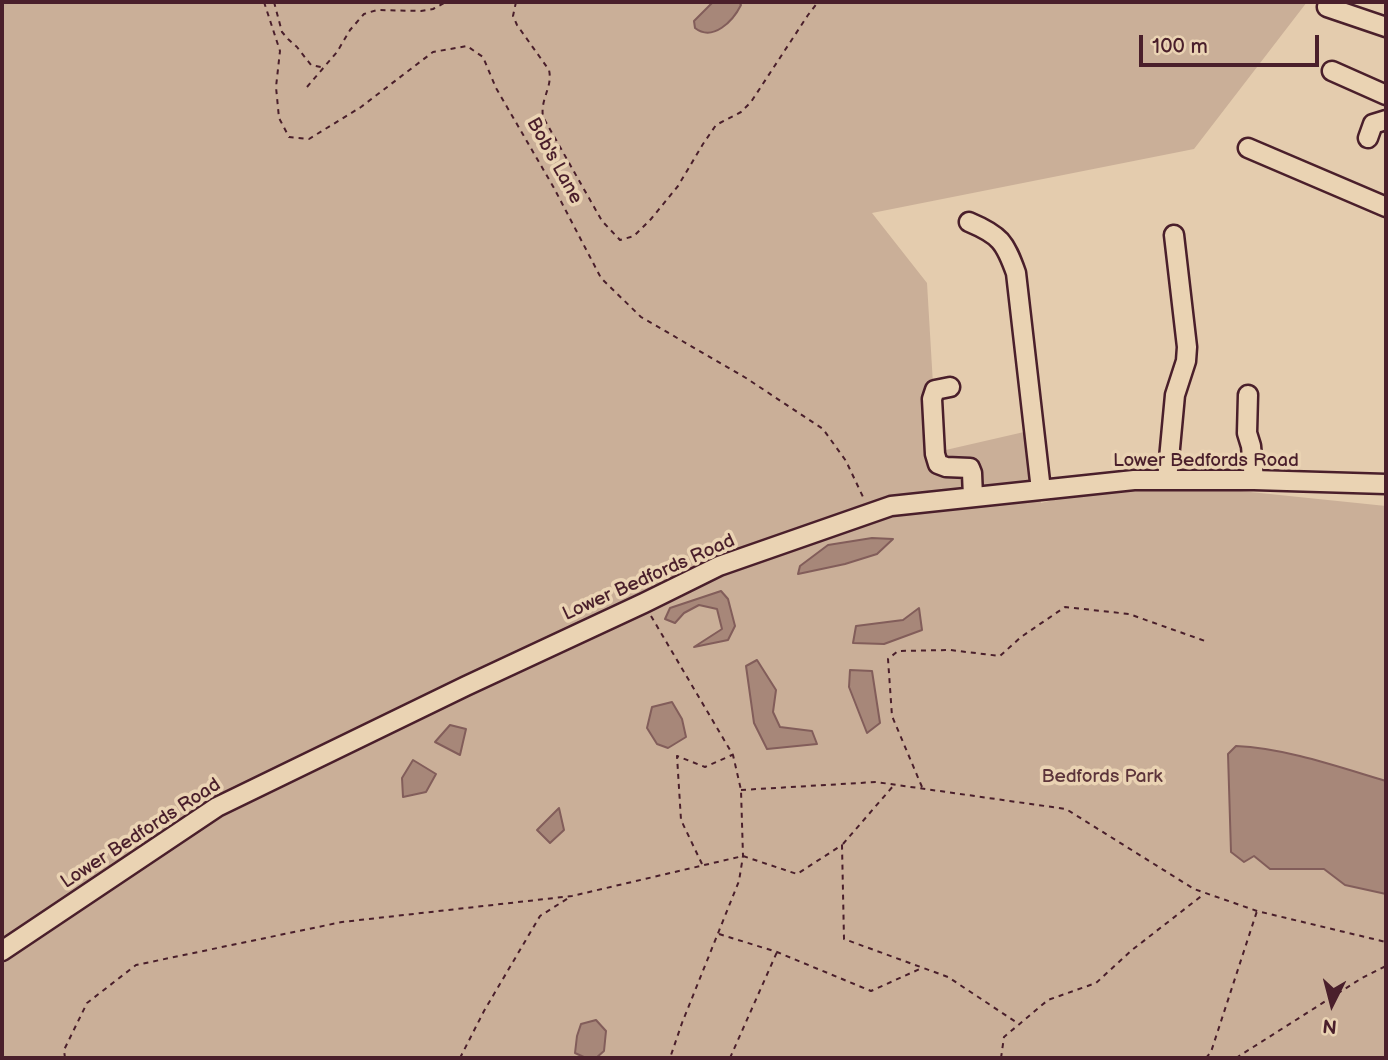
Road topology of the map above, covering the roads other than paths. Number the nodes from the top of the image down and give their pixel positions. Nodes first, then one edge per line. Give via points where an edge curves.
1 (1327, 6) dead end
2 (1386, 27) edge
3 (1332, 71) dead end
4 (1386, 95) edge
5 (1386, 120) edge
6 (1368, 138) dead end
7 (1248, 148) dead end
8 (1386, 208) edge
9 (969, 222) dead end
10 (1174, 235) dead end
11 (950, 387) dead end
12 (1248, 395) dead end
13 (1167, 480) junction
14 (1254, 480) junction
15 (1386, 484) edge
16 (1041, 490) junction
17 (973, 497) junction
18 (2, 950) edge

1 - 2 street
3 - 4 street
5 - 6 street via 1373,124
7 - 8 street
9 - 16 street via 1002,242 1016,273
10 - 13 street via 1187,346 1175,395
11 - 17 street via 935,390 932,399 935,454 946,467 970,468
12 - 14 street via 1247,433
13 - 14 street, Lower Bedfords Road
13 - 16 street, Lower Bedfords Road
14 - 15 street, Lower Bedfords Road
16 - 17 street, Lower Bedfords Road
17 - 18 street, Lower Bedfords Road via 891,506 719,566 217,807

